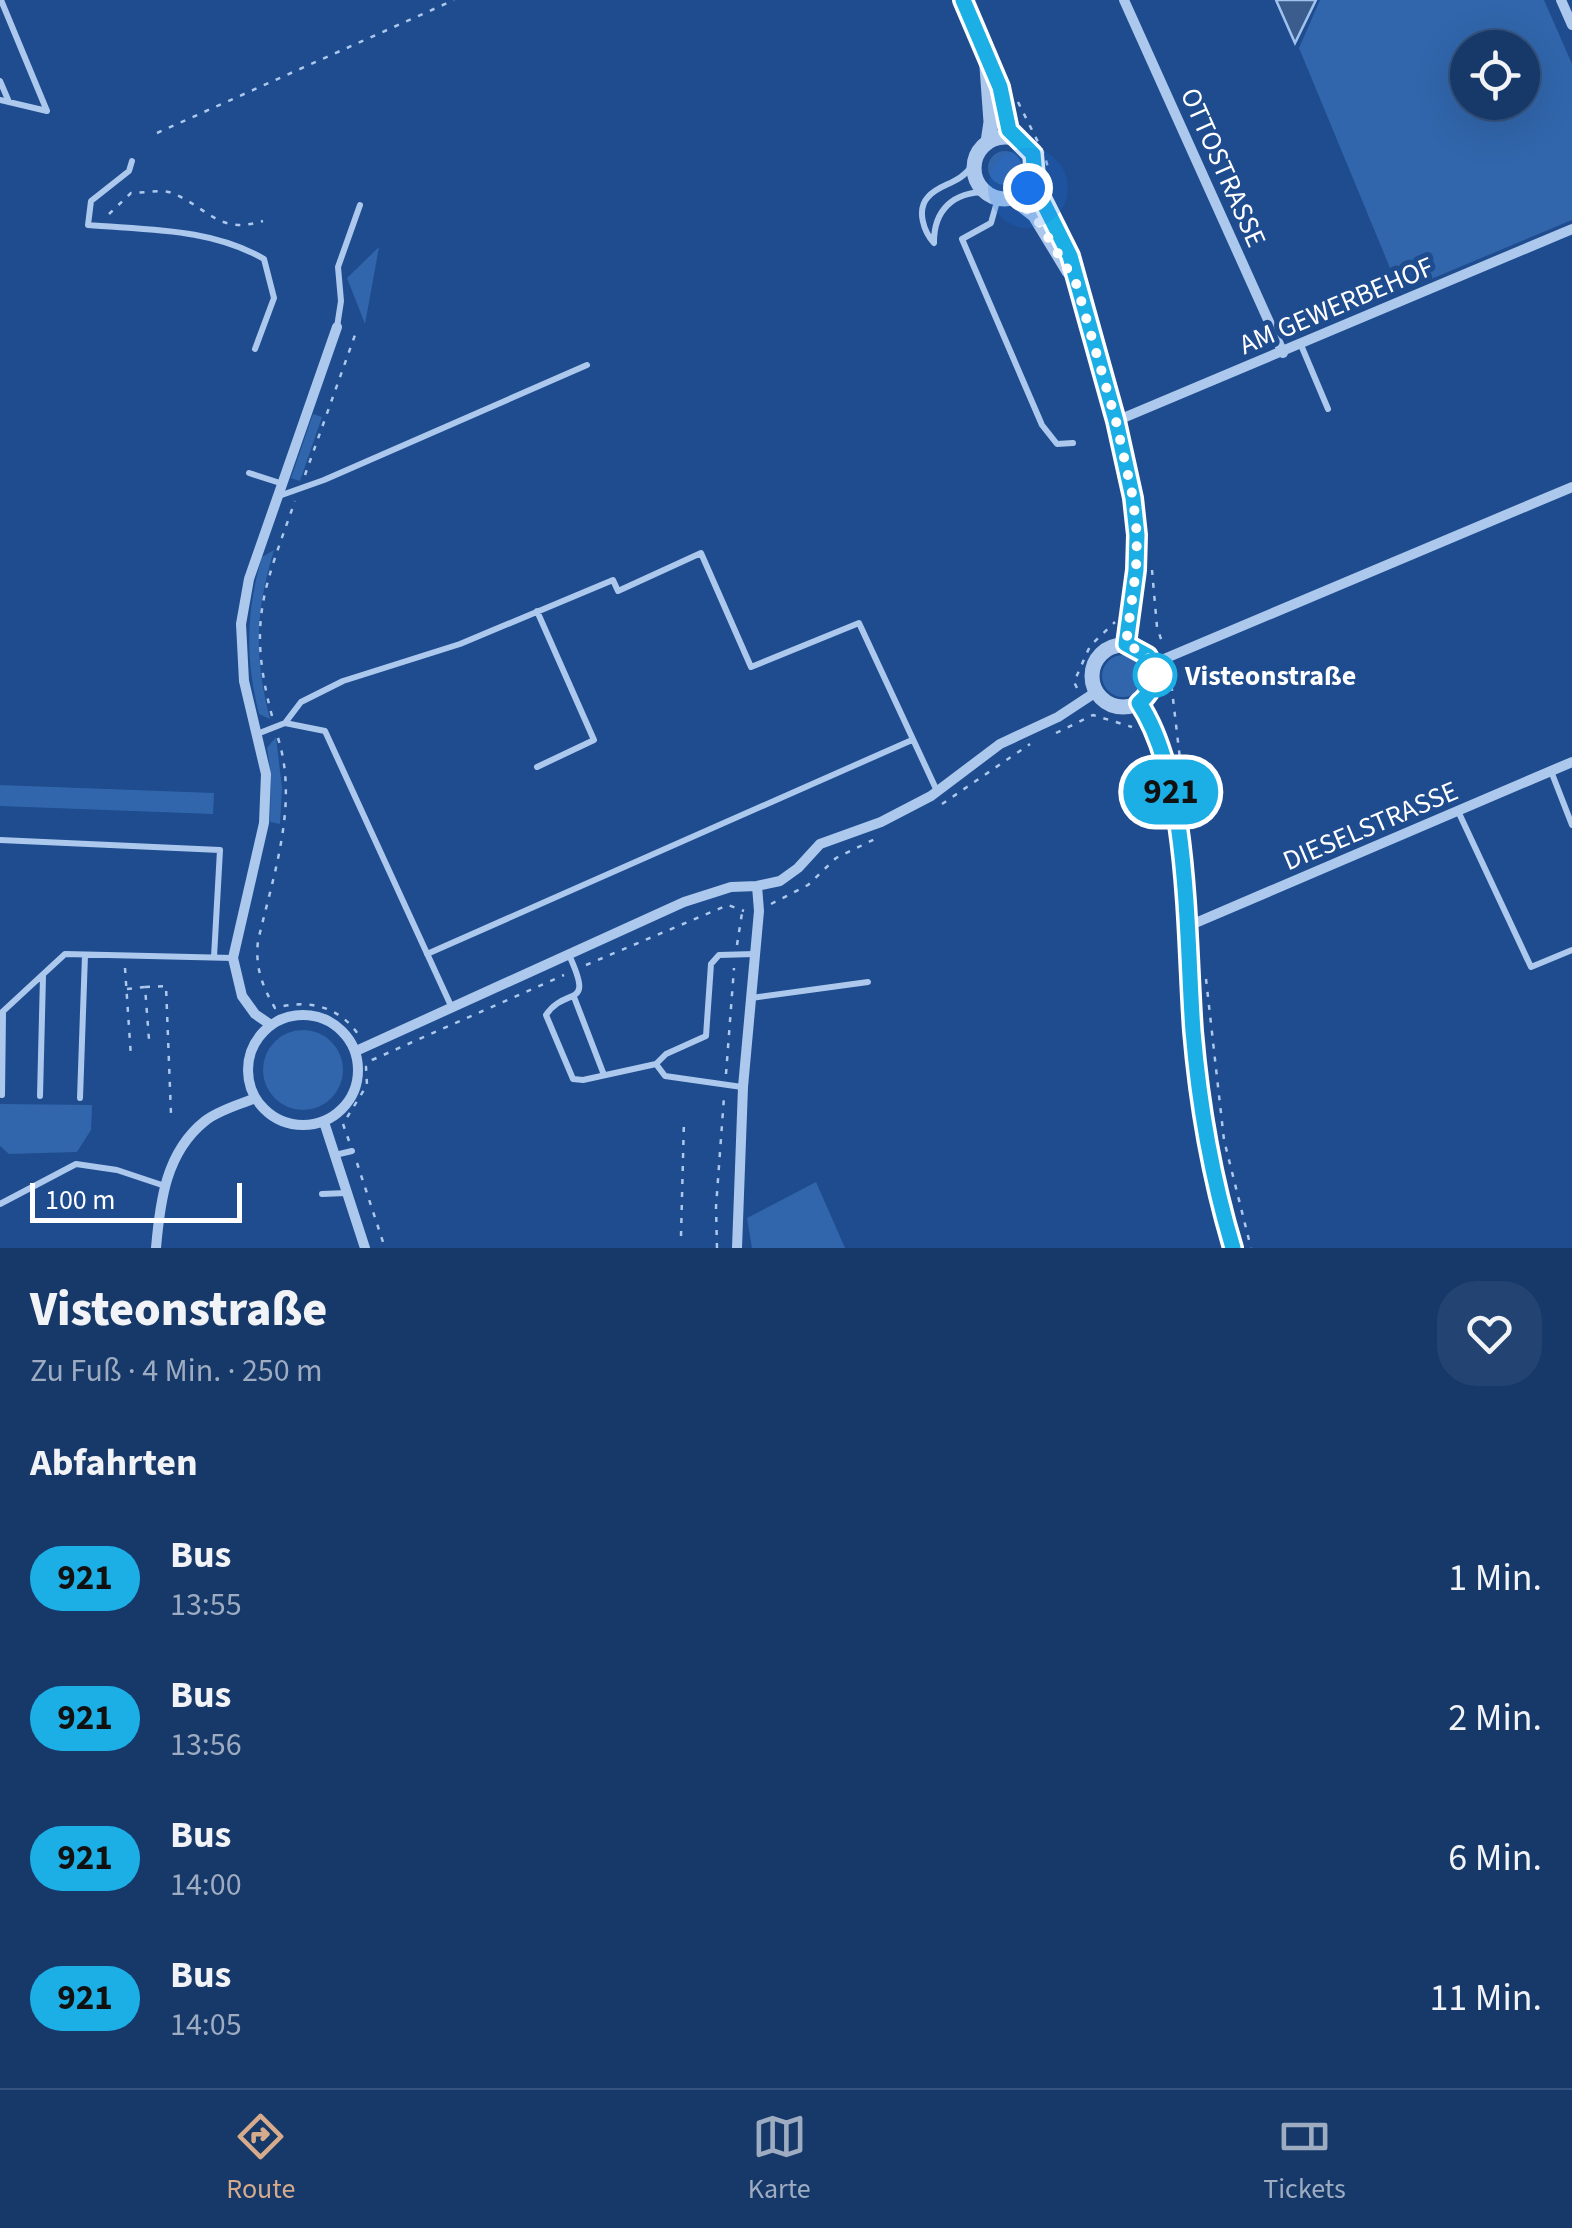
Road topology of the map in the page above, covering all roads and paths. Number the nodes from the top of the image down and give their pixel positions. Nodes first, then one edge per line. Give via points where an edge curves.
1 (1, 0) edge
2 (454, 0) edge
3 (964, 0) edge
4 (1124, 0) edge
5 (1561, 0) edge
6 (1572, 25) edge
7 (986, 58) junction
8 (0, 82) edge
9 (0, 100) edge
10 (10, 102) junction
11 (157, 133) dead end
12 (1014, 138) junction
13 (988, 142) junction
14 (132, 161) dead end
15 (974, 163) junction
16 (1034, 176) junction
17 (999, 196) junction
18 (360, 205) dead end
19 (109, 214) dead end
20 (263, 221) dead end
21 (1572, 230) edge
22 (1076, 283) junction
23 (337, 326) joint
24 (355, 335) dead end
25 (1301, 345) junction
26 (255, 349) dead end
27 (1282, 353) junction
28 (588, 365) dead end
29 (1328, 409) dead end
30 (1116, 421) junction
31 (1073, 443) dead end
32 (249, 473) dead end
33 (280, 482) junction
34 (1572, 487) edge
35 (299, 488) junction
36 (275, 497) junction
37 (537, 611) junction
38 (1128, 624) junction
39 (1126, 644) junction
40 (1152, 664) junction
41 (1090, 696) junction
42 (1139, 703) junction
43 (1175, 715) dead end
44 (285, 723) junction
45 (1154, 725) junction
46 (274, 727) junction
47 (257, 734) junction
48 (1050, 735) dead end
49 (912, 740) junction
50 (1033, 743) dead end
51 (1571, 765) edge
52 (537, 766) dead end
53 (1551, 772) junction
54 (936, 791) junction
55 (940, 805) dead end
56 (1458, 811) junction
57 (1572, 825) edge
58 (887, 833) dead end
59 (0, 840) edge
60 (757, 886) junction
61 (770, 904) dead end
62 (1186, 927) junction
63 (1572, 950) edge
64 (427, 954) junction
65 (569, 954) junction
66 (754, 954) junction
67 (86, 955) junction
68 (124, 956) junction
69 (214, 958) junction
70 (232, 958) junction
71 (44, 974) junction
72 (868, 982) dead end
73 (146, 987) junction
74 (127, 988) junction
75 (574, 997) junction
76 (750, 998) junction
77 (452, 1008) junction
78 (1, 1013) edge
79 (271, 1025) junction
80 (149, 1040) dead end
81 (361, 1049) junction
82 (132, 1057) dead end
83 (372, 1060) dead end
84 (656, 1064) junction
85 (604, 1075) junction
86 (743, 1087) junction
87 (2, 1096) edge
88 (40, 1096) dead end
89 (80, 1098) dead end
90 (255, 1098) junction
91 (171, 1114) dead end
92 (684, 1120) dead end
93 (324, 1122) junction
94 (352, 1151) dead end
95 (334, 1155) junction
96 (166, 1187) junction
97 (346, 1193) junction
98 (322, 1194) dead end
99 (0, 1204) edge
100 (681, 1236) dead end
101 (156, 1248) edge
102 (366, 1248) edge
103 (737, 1248) edge
104 (1233, 1248) edge

1 - 10 lane via 47,110
2 - 11 path
3 - 7 street
4 - 27 street, OTTOSTRASSE
5 - 6 street
7 - 12 street
7 - 13 street
8 - 10 lane
9 - 10 lane
12 - 13 street
12 - 16 street via 1033,154
13 - 15 street
14 - 26 lane via 91,200 88,225 194,234 238,244 264,259 274,298
15 - 17 street via 976,178
15 - 17 lane via 927,198 922,214 928,236 934,243 936,219 948,203 974,193
16 - 17 street via 1025,191
16 - 22 street
17 - 22 street via 1035,216
17 - 31 lane via 991,222 962,239 1042,425 1057,444
18 - 23 lane via 338,268
19 - 20 path via 131,193 170,191 212,219 243,227
21 - 25 street, AM GEWERBEHOF
22 - 30 street
23 - 33 street
24 - 35 path
25 - 27 street, AM GEWERBEHOF
25 - 29 lane
27 - 30 street, AM GEWERBEHOF
28 - 35 lane
30 - 38 street via 1137,535
32 - 33 lane
33 - 36 street
34 - 40 street
35 - 36 lane
35 - 46 path via 265,583 258,624
36 - 47 street via 240,624
37 - 44 lane via 343,682 301,702
37 - 49 lane via 613,580 618,590 700,553 750,667 859,623
37 - 52 lane via 594,740
38 - 39 street
38 - 41 path via 1112,622 1090,646 1074,682
39 - 40 street
39 - 41 street via 1100,654
40 - 42 street via 1153,686
41 - 42 street via 1115,706
41 - 54 street via 1000,744
42 - 45 street
43 - 45 path
44 - 46 lane
44 - 64 lane via 324,730
45 - 48 path via 1140,730 1093,716
45 - 62 street via 1168,772
46 - 47 lane
46 - 81 path via 286,791 282,843 256,955 262,987 274,1008 313,1003 349,1021
47 - 70 street via 266,774 264,823
49 - 54 lane
49 - 64 lane
50 - 55 path
51 - 53 street, DIESELSTRASSE
53 - 56 street, DIESELSTRASSE
53 - 57 lane
54 - 60 street via 820,844 780,881
56 - 62 street, DIESELSTRASSE
56 - 63 lane via 1531,967
58 - 61 path via 836,858 791,897
59 - 69 lane via 220,850
60 - 65 street via 708,893
60 - 66 street
62 - 104 street via 1208,1141
64 - 77 lane
65 - 75 lane via 581,984
65 - 77 street
66 - 76 street
66 - 84 lane via 719,955 712,964 706,1036
67 - 68 lane
67 - 71 lane via 65,954
67 - 89 lane
68 - 69 lane
68 - 74 path
69 - 70 lane
70 - 79 street via 242,996
71 - 78 lane
71 - 88 lane
72 - 76 lane
73 - 74 path
73 - 80 path
73 - 91 path via 166,986
74 - 82 path
75 - 85 lane
75 - 85 lane via 546,1015 573,1079
76 - 86 street
77 - 81 street
78 - 87 lane
79 - 81 street via 303,1014 320,1017
79 - 90 street via 251,1050
81 - 83 path
81 - 93 street via 350,1101
84 - 85 lane
84 - 86 lane via 665,1076
86 - 103 street
90 - 93 street via 292,1125
90 - 96 street via 208,1118 184,1141
92 - 100 path
93 - 95 street
94 - 95 lane
95 - 97 street
96 - 99 lane via 76,1164
96 - 101 street
97 - 98 lane
97 - 102 street

